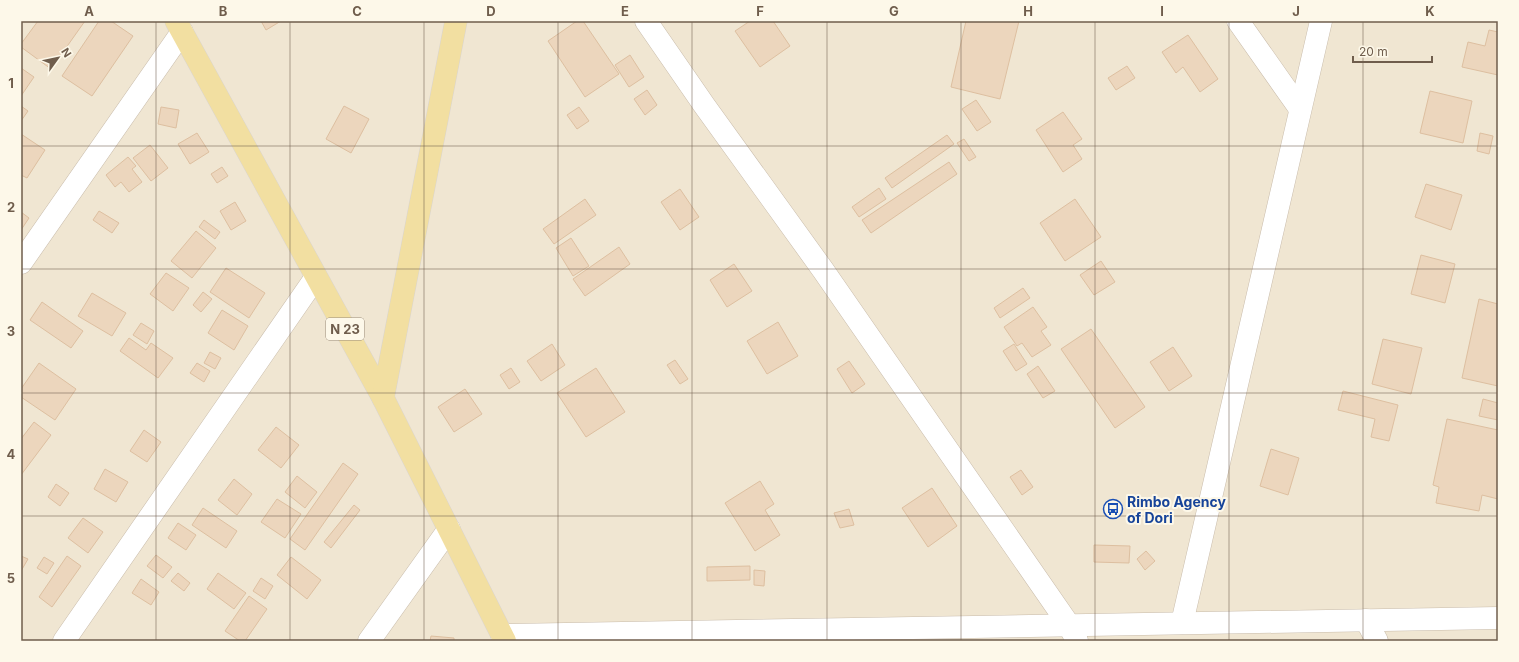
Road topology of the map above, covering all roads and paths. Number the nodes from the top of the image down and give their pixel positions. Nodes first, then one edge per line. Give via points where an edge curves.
1 (456, 21) edge
2 (646, 21) edge
3 (1238, 21) edge
4 (1321, 21) edge
5 (179, 27) edge
6 (1300, 109) junction
7 (21, 263) edge
8 (316, 277) junction
9 (383, 398) junction
10 (449, 529) junction
11 (1498, 618) edge
12 (1366, 620) junction
13 (1182, 623) junction
14 (1073, 633) edge
15 (800, 635) edge
16 (504, 638) edge
17 (64, 641) edge
18 (369, 641) edge
19 (1377, 641) edge

1 - 9 main road
2 - 14 street via 823,270
3 - 6 street
4 - 6 street
5 - 7 street
5 - 8 main road, N 23
6 - 13 street
8 - 9 main road, N 23
8 - 17 street
9 - 10 main road, N 23
10 - 16 main road, N 23
10 - 18 street
11 - 12 street
12 - 13 street
12 - 19 street
13 - 14 street
14 - 15 street
15 - 16 street

